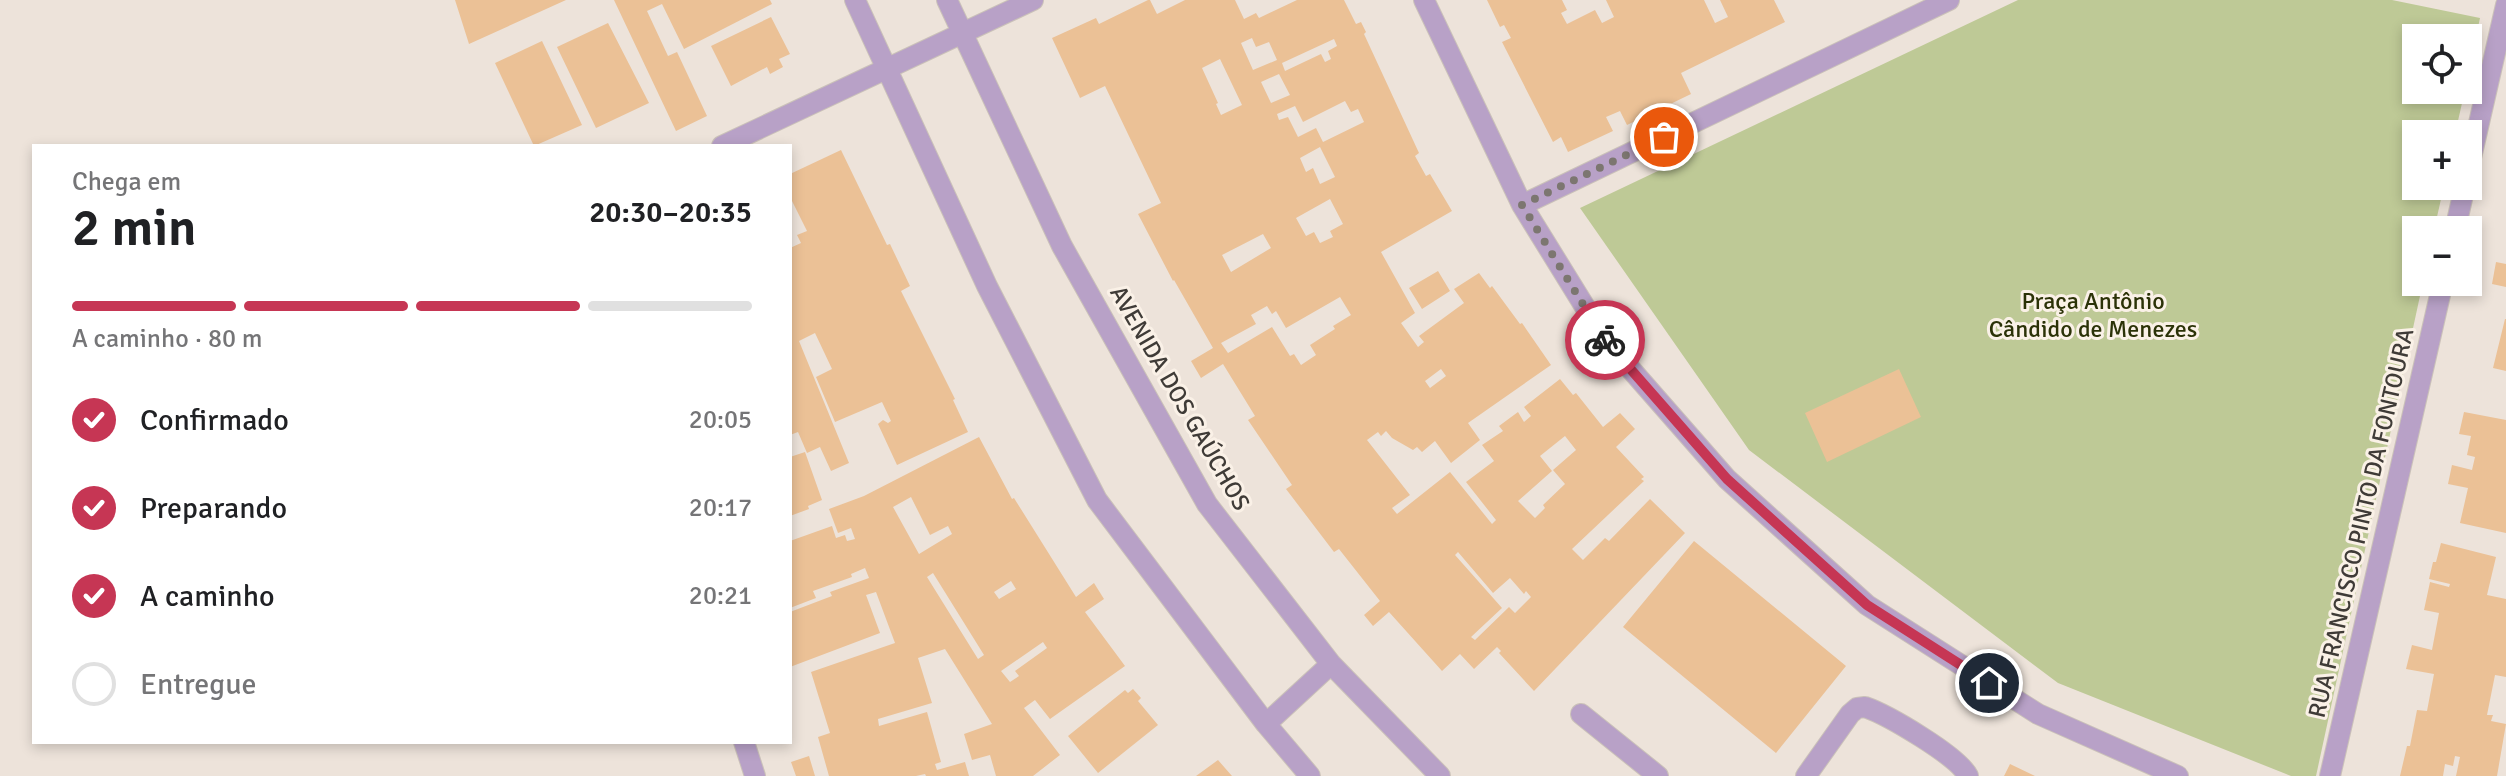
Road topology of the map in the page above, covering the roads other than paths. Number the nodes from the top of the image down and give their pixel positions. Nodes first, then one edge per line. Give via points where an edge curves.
1 (855, 0) edge
2 (947, 0) edge
3 (1033, 0) edge
4 (1424, 0) edge
5 (1949, 0) edge
6 (2504, 2) edge
7 (962, 33) junction
8 (887, 68) junction
9 (2479, 120) edge
10 (726, 144) edge
11 (1522, 205) junction
12 (2440, 296) edge
13 (1331, 664) junction
14 (1581, 714) dead end
15 (1266, 724) junction
16 (745, 744) edge
17 (755, 776) edge
18 (1310, 776) edge
19 (1440, 776) edge
20 (1658, 776) edge
21 (1806, 776) edge
22 (1968, 776) edge
23 (2178, 776) edge
24 (2330, 776) edge

1 - 8 street
2 - 7 street, AVENIDA DOS GAÚCHOS
3 - 7 street
4 - 11 street
5 - 11 street
6 - 9 street
7 - 8 street
7 - 13 street, AVENIDA DOS GAÚCHOS via 1062,246 1207,504
8 - 10 street
8 - 15 street via 987,286 1097,500
11 - 23 street via 1606,341 1727,479 1867,605 2038,714
12 - 24 street, RUA FRANCISCO PINTO DA FONTOURA
13 - 15 street
13 - 19 street, AVENIDA DOS GAÚCHOS
14 - 20 street
15 - 18 street
16 - 17 street
21 - 22 street via 1850,714 1865,707 1951,756

